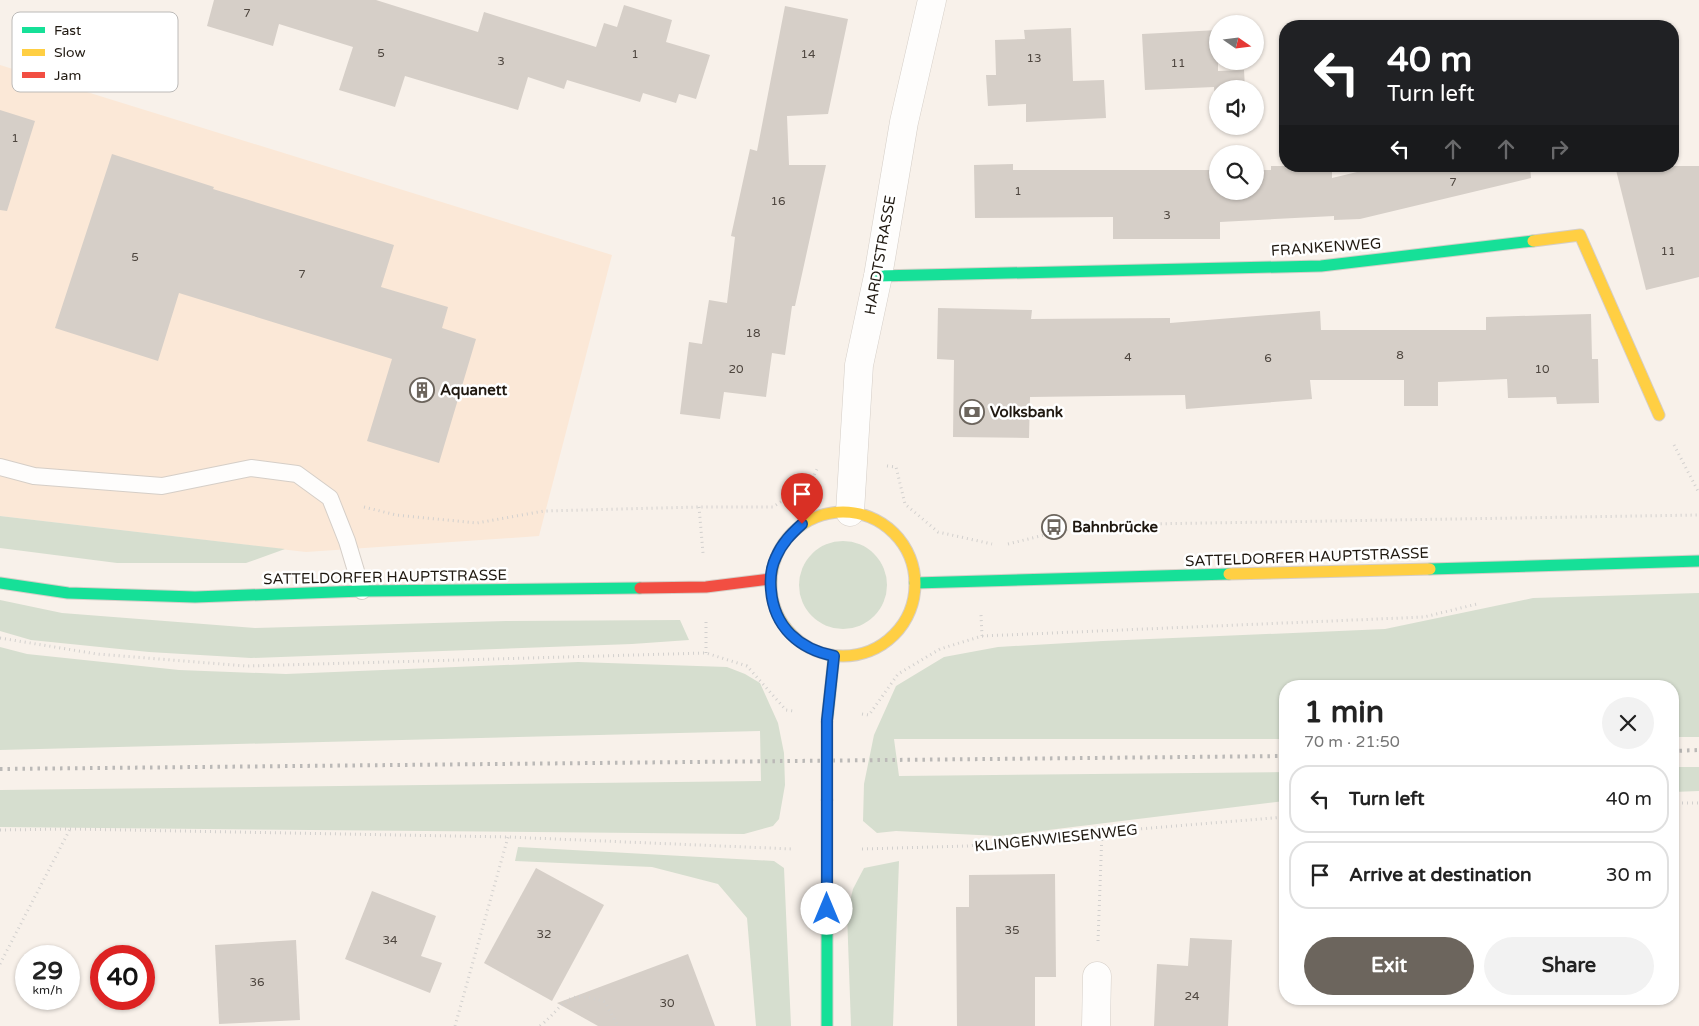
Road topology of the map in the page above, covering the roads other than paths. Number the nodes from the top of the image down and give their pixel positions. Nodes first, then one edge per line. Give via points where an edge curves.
1 (932, 0) edge
2 (878, 276) junction
3 (1659, 415) road end
4 (0, 466) edge
5 (850, 512) junction
6 (1699, 561) edge
7 (770, 579) junction
8 (0, 583) edge
9 (915, 583) junction
10 (362, 591) junction
11 (834, 656) junction
12 (1097, 976) road end
13 (828, 1026) edge
14 (1096, 1026) edge

1 - 2 street, HARDTSTRASSE via 904,122
2 - 3 street, FRANKENWEG via 1321,266 1580,235
2 - 5 street, HARDTSTRASSE via 860,365
4 - 10 lane via 34,476 162,486 251,468 297,474 330,498
5 - 7 street via 822,515 802,524 778,552
5 - 9 street via 885,525 901,541 912,561
6 - 9 street, SATTELDORFER HAUPTSTRASSE
7 - 10 street, SATTELDORFER HAUPTSTRASSE via 706,587
7 - 11 street via 772,602 781,624 797,642 818,653
8 - 10 street, SATTELDORFER HAUPTSTRASSE via 68,593 195,597
9 - 11 street via 912,606 902,627 885,644 864,654
11 - 13 street, bridge via 827,716
12 - 14 street

